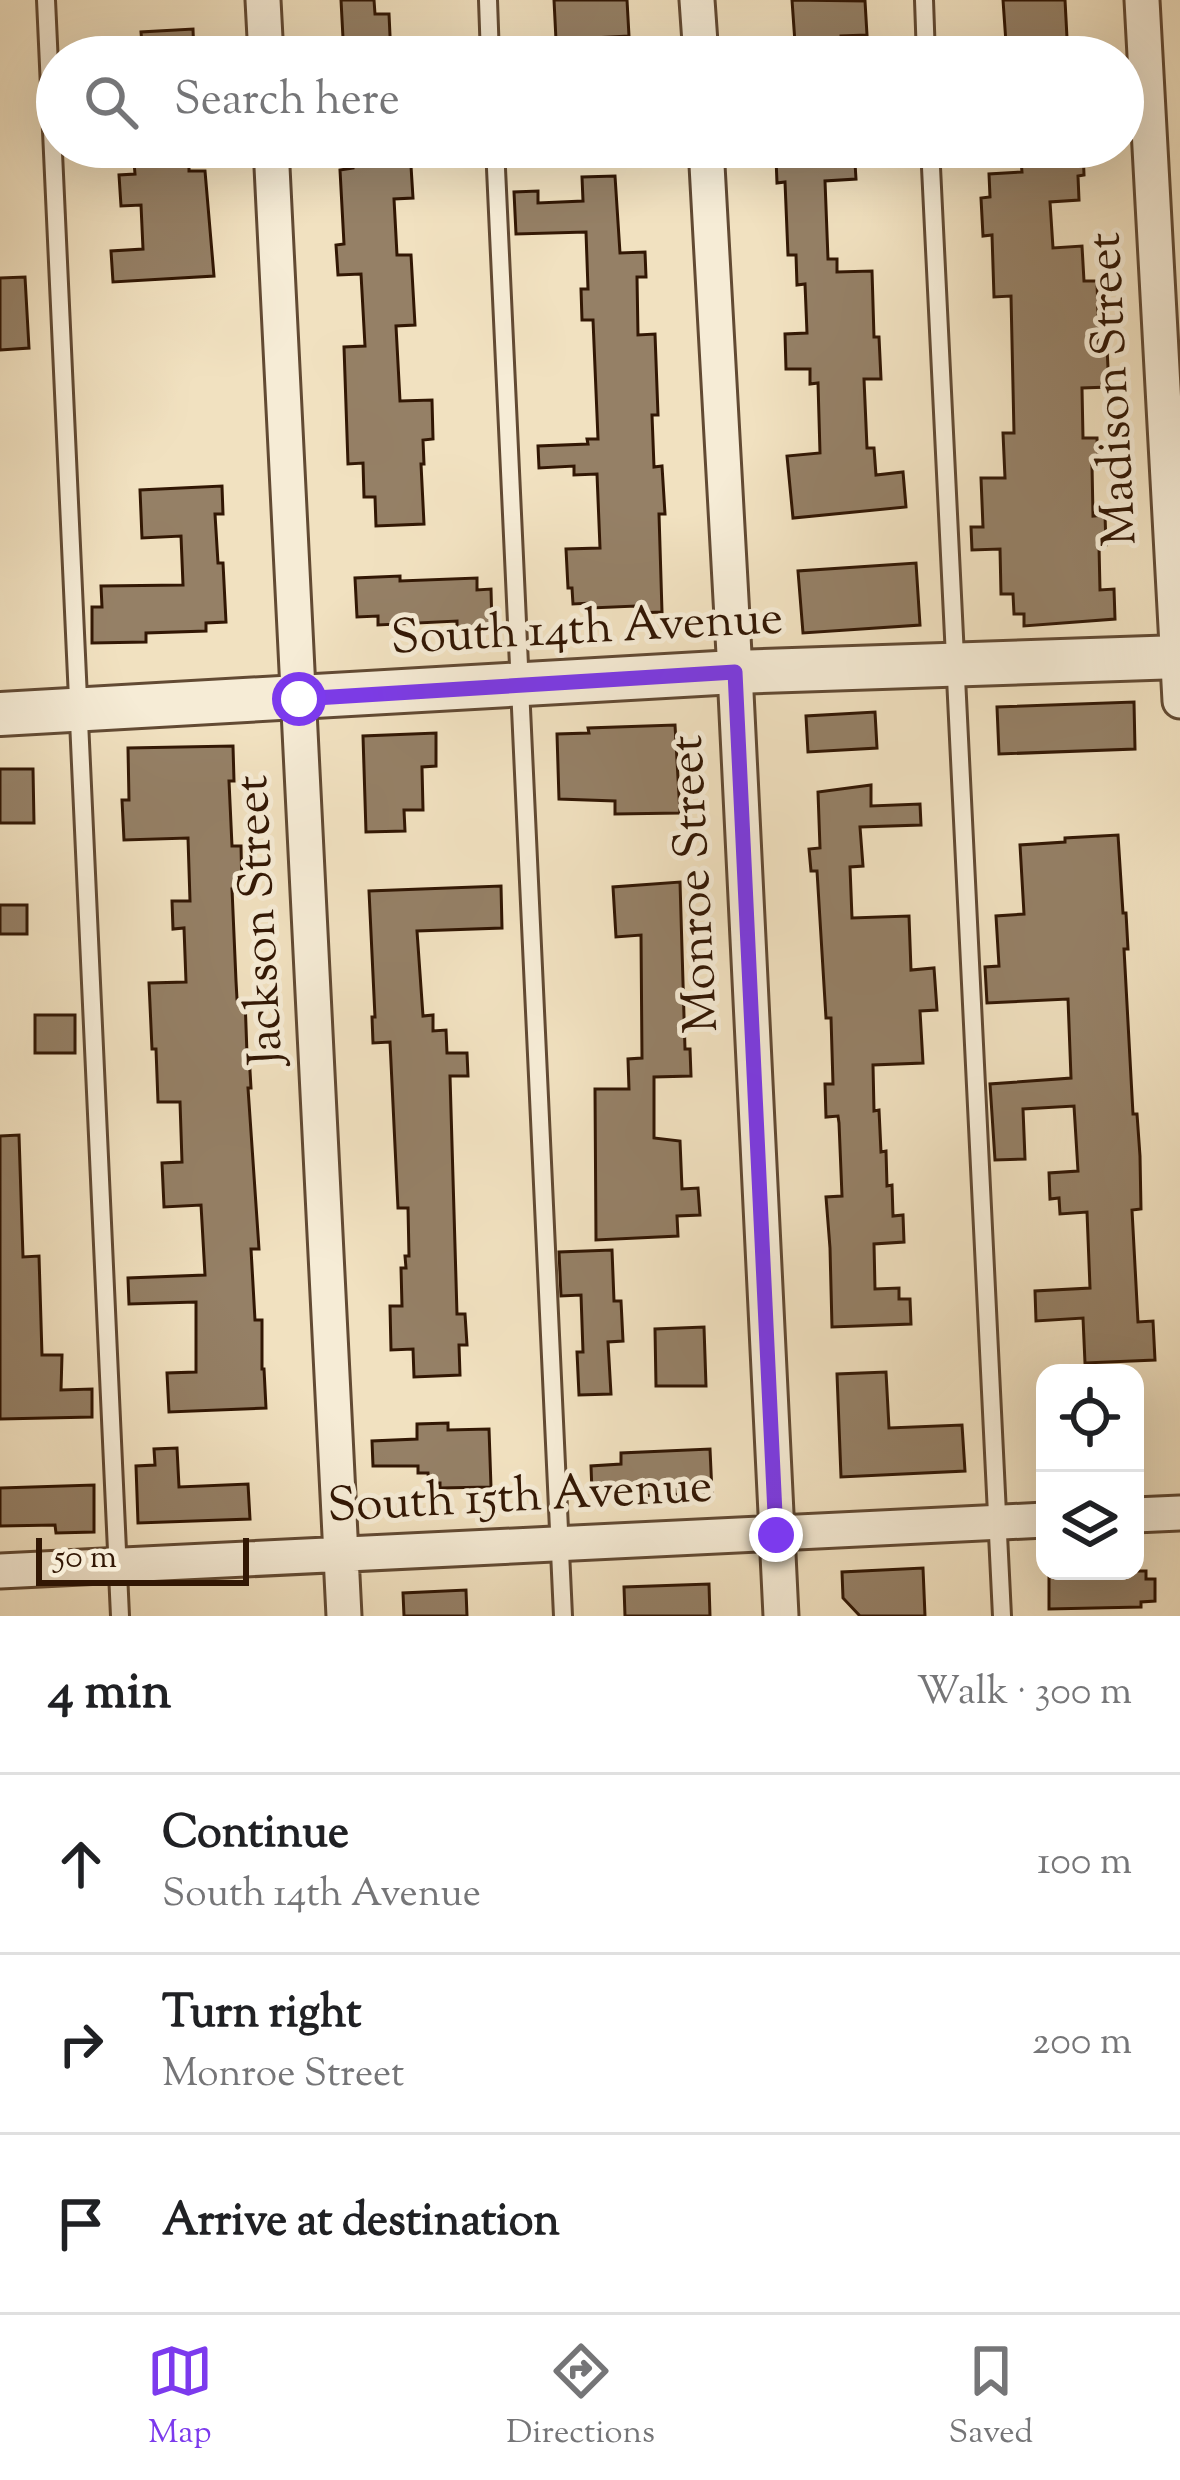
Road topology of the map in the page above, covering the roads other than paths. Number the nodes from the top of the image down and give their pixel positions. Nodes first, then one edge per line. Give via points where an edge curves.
1 (46, 0) edge
2 (263, 0) edge
3 (488, 0) edge
4 (697, 0) edge
5 (924, 0) edge
6 (1142, 0) edge
7 (48, 36) edge
8 (265, 36) edge
9 (489, 36) edge
10 (699, 36) edge
11 (925, 36) edge
12 (54, 168) edge
13 (272, 168) edge
14 (495, 168) edge
15 (707, 168) edge
16 (932, 168) edge
17 (1179, 657) edge
18 (955, 665) junction
19 (735, 672) junction
20 (519, 686) junction
21 (299, 699) junction
22 (1180, 701) edge
23 (78, 710) junction
24 (0, 714) edge
25 (1180, 1513) edge
26 (1144, 1515) edge
27 (1036, 1520) edge
28 (998, 1522) junction
29 (776, 1535) junction
30 (560, 1545) junction
31 (341, 1555) junction
32 (118, 1566) junction
33 (0, 1571) edge
34 (120, 1616) edge
35 (344, 1616) edge
36 (562, 1616) edge
37 (781, 1616) edge
38 (1002, 1616) edge

1 - 7 lane
2 - 8 street
3 - 9 lane
4 - 10 street
5 - 11 lane
6 - 17 street, Madison Street
12 - 23 lane
13 - 21 street, Jackson Street
14 - 20 lane
15 - 19 street, Monroe Street
16 - 18 lane
17 - 18 street, South 14th Avenue
17 - 22 street, Madison Street
18 - 19 street, South 14th Avenue
18 - 28 lane
19 - 20 street, South 14th Avenue
19 - 29 street, Monroe Street
20 - 21 street, South 14th Avenue
20 - 30 lane
21 - 23 street, South 14th Avenue
21 - 31 street, Jackson Street
23 - 24 street, South 14th Avenue
23 - 32 lane
25 - 26 street
27 - 28 street, South 15th Avenue
28 - 29 street, South 15th Avenue
28 - 38 lane
29 - 30 street, South 15th Avenue
29 - 37 street, Monroe Street
30 - 31 street, South 15th Avenue
30 - 36 lane
31 - 32 street, South 15th Avenue
31 - 35 street, Jackson Street
32 - 33 street, South 15th Avenue
32 - 34 lane

